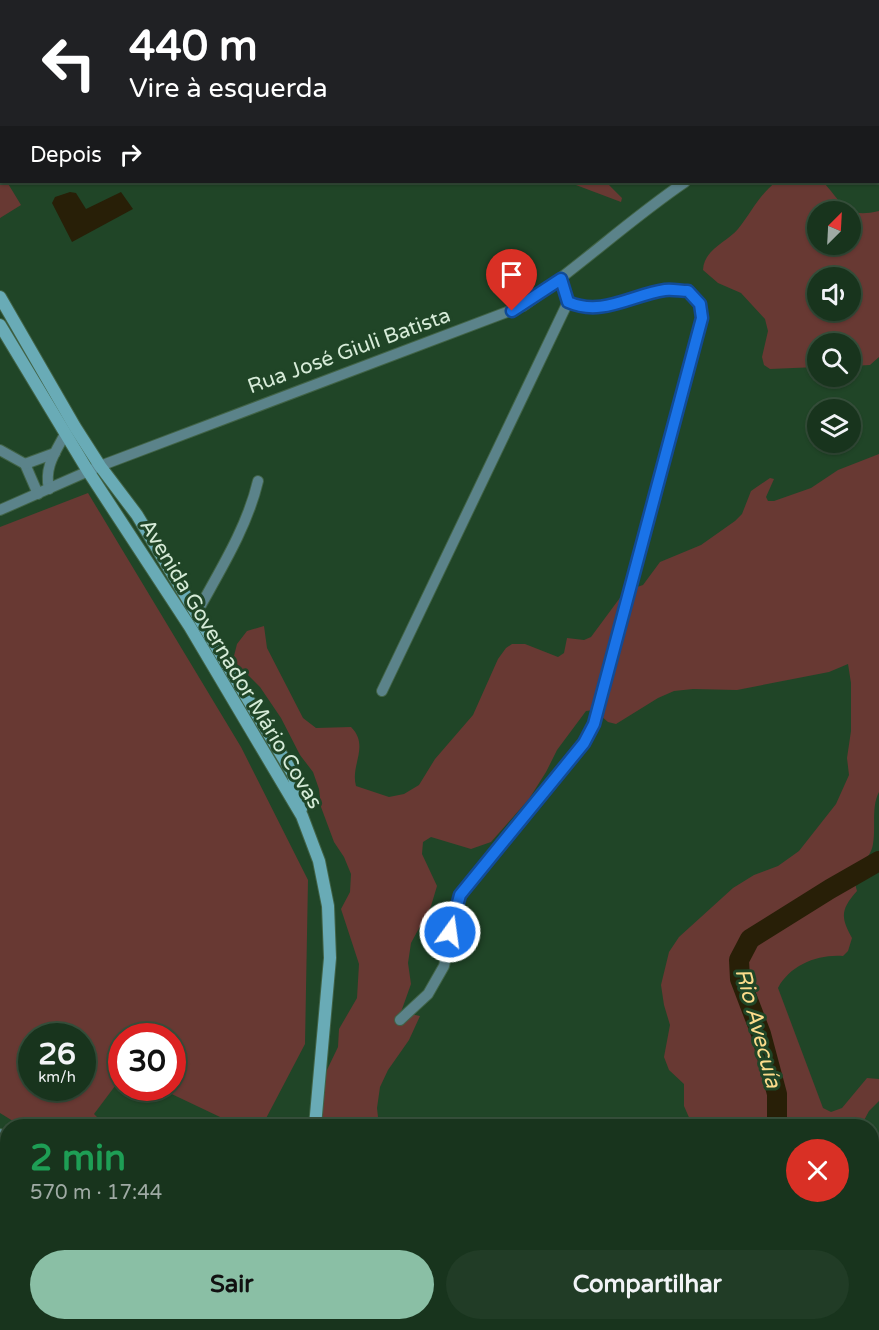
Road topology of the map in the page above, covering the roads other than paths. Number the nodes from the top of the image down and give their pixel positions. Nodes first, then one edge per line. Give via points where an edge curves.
1 (683, 183) edge
2 (561, 279) junction
3 (0, 297) edge
4 (568, 302) junction
5 (2, 330) edge
6 (65, 434) junction
7 (0, 450) edge
8 (55, 453) junction
9 (25, 464) junction
10 (94, 469) junction
11 (258, 481) dead end
12 (49, 489) junction
13 (38, 494) junction
14 (0, 510) edge
15 (196, 614) junction
16 (382, 691) dead end
17 (304, 823) junction
18 (400, 1020) dead end
19 (316, 1119) edge

1 - 2 street, Rua José Giuli Batista
2 - 4 street
2 - 10 street, Rua José Giuli Batista via 523,306 500,316
3 - 10 main road, Avenida Governador Mário Covas
4 - 16 street
4 - 18 street via 582,308 615,305 666,290 688,291 700,304 702,318 594,724 584,743 460,895 444,966 428,994
5 - 6 main road, Avenida Governador Mário Covas
6 - 8 street
6 - 10 main road, Avenida Governador Mário Covas
7 - 9 street
8 - 9 street
8 - 12 street via 46,477
9 - 13 street
10 - 12 street, Rua José Giuli Batista
10 - 15 main road via 137,515
10 - 17 main road, Avenida Governador Mário Covas
11 - 15 street via 238,534
12 - 13 street, Rua José Giuli Batista
13 - 14 street, Rua José Giuli Batista
15 - 17 main road via 293,774
17 - 19 main road, Avenida Governador Mário Covas via 319,861 328,906 330,958

